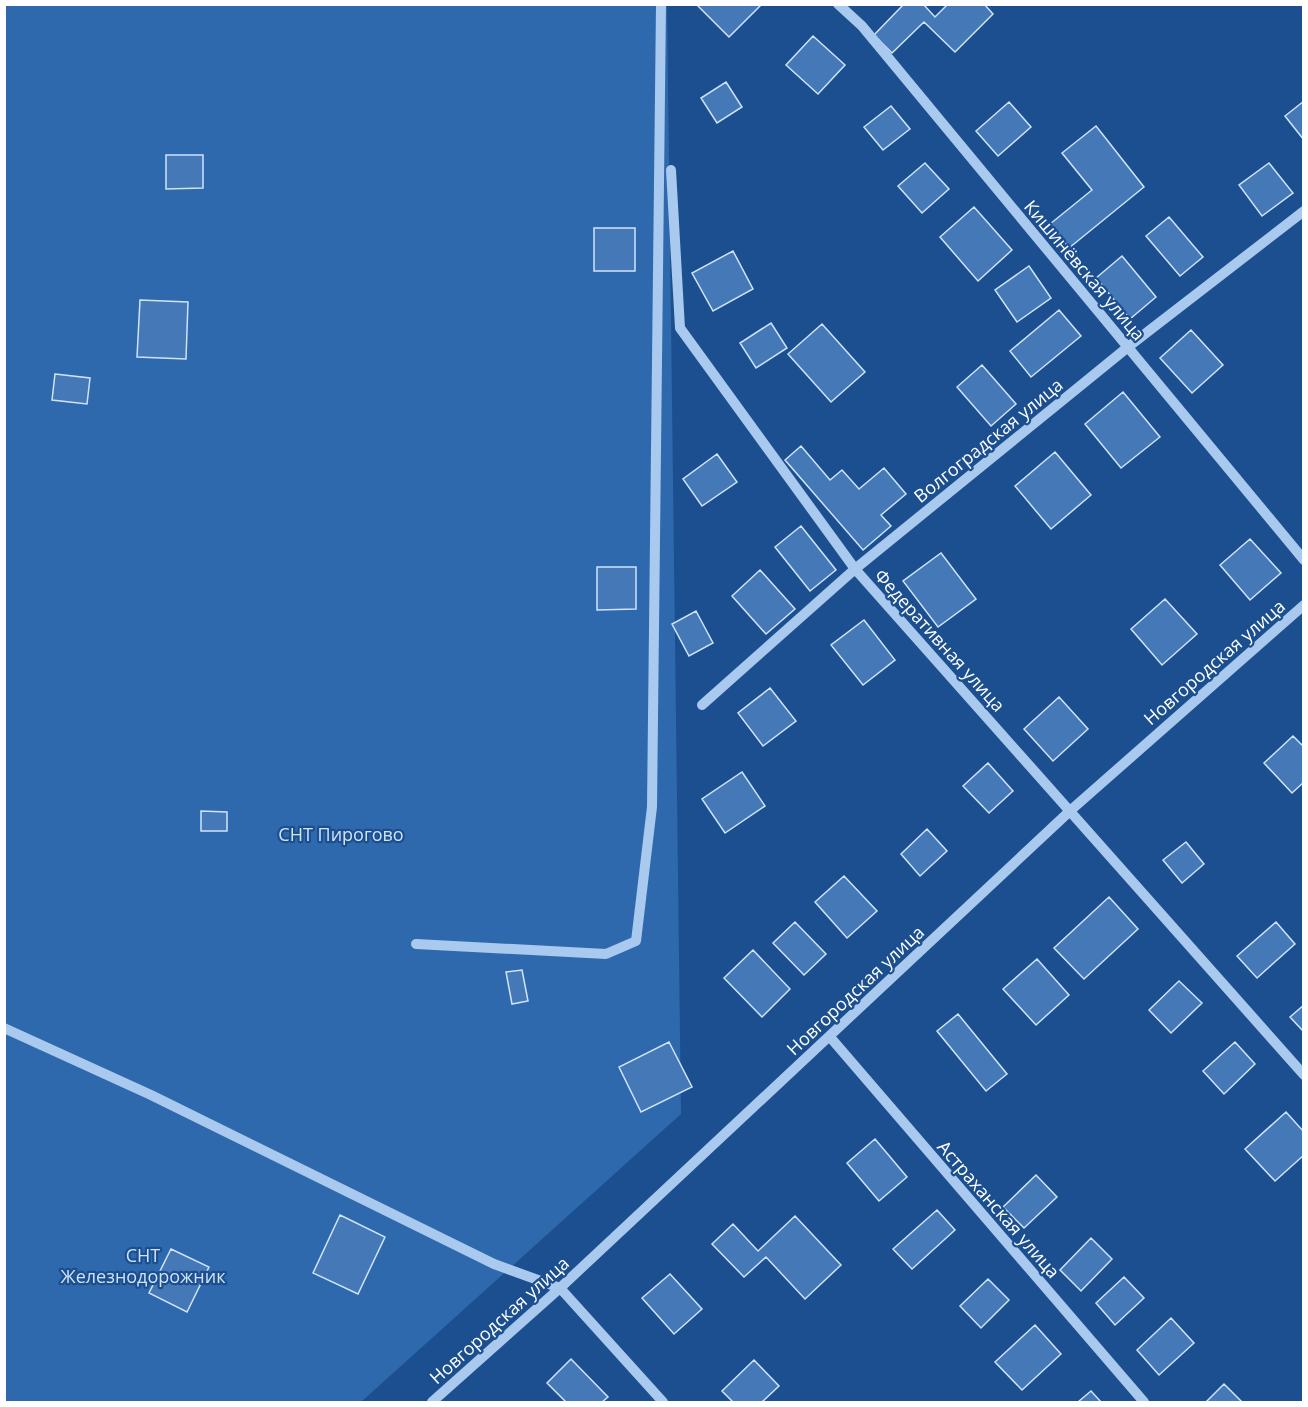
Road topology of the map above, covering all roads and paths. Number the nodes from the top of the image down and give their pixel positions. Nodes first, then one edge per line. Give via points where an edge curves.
1 (662, 4) edge
2 (838, 4) edge
3 (671, 170) dead end
4 (1304, 211) edge
5 (1128, 348) junction
6 (1304, 560) edge
7 (855, 569) junction
8 (1304, 605) edge
9 (702, 705) dead end
10 (1071, 810) junction
11 (416, 944) dead end
12 (4, 1028) edge
13 (830, 1037) junction
14 (1304, 1075) edge
15 (560, 1288) junction
16 (432, 1402) edge
17 (663, 1402) edge
18 (1144, 1402) edge

1 - 11 street via 652,807 636,941 606,954
2 - 5 street, Кишинёвская улица via 862,26
3 - 7 street, Федеративная улица via 680,328
4 - 5 street, Волгоградская улица
5 - 6 street, Кишинёвская улица
5 - 7 street, Волгоградская улица
7 - 9 street, Волгоградская улица
7 - 10 street, Федеративная улица
8 - 10 street, Новгородская улица
10 - 13 street, Новгородская улица
10 - 14 street, Федеративная улица
12 - 15 street via 151,1095 494,1264
13 - 15 street, Новгородская улица
13 - 18 street, Астраханская улица
15 - 16 street, Новгородская улица
15 - 17 street

